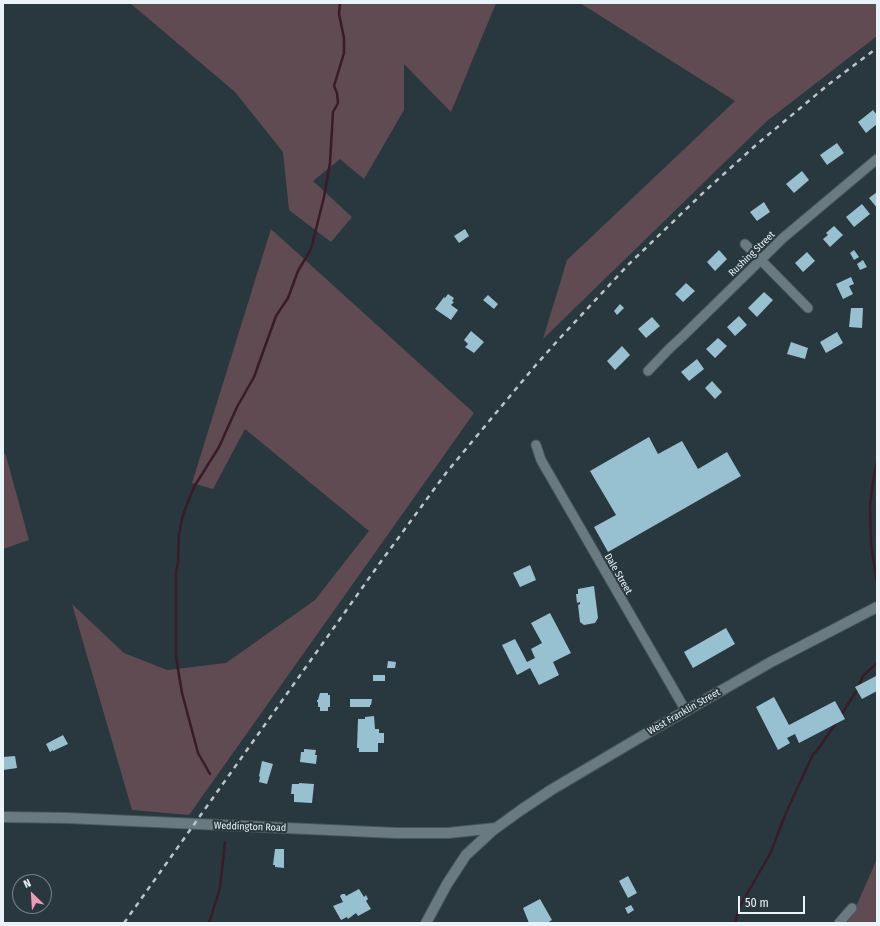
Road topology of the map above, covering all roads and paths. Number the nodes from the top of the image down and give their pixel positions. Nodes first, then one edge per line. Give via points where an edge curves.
1 (877, 159) edge
2 (745, 244) dead end
3 (761, 260) junction
4 (808, 308) dead end
5 (648, 371) dead end
6 (536, 445) dead end
7 (877, 607) edge
8 (686, 711) junction
9 (3, 817) edge
10 (496, 828) junction
11 (852, 908) dead end
12 (426, 923) edge
13 (839, 923) edge

1 - 3 street, Rushing Street via 783,238
2 - 3 street
3 - 4 street
3 - 5 street, Rushing Street
6 - 8 street, Dale Street via 541,460
7 - 8 main road, West Franklin Street via 800,646
8 - 10 main road, West Franklin Street via 551,790
9 - 10 main road, Weddington Road via 396,833 448,833
10 - 12 main road, West Franklin Street via 466,855
11 - 13 street

